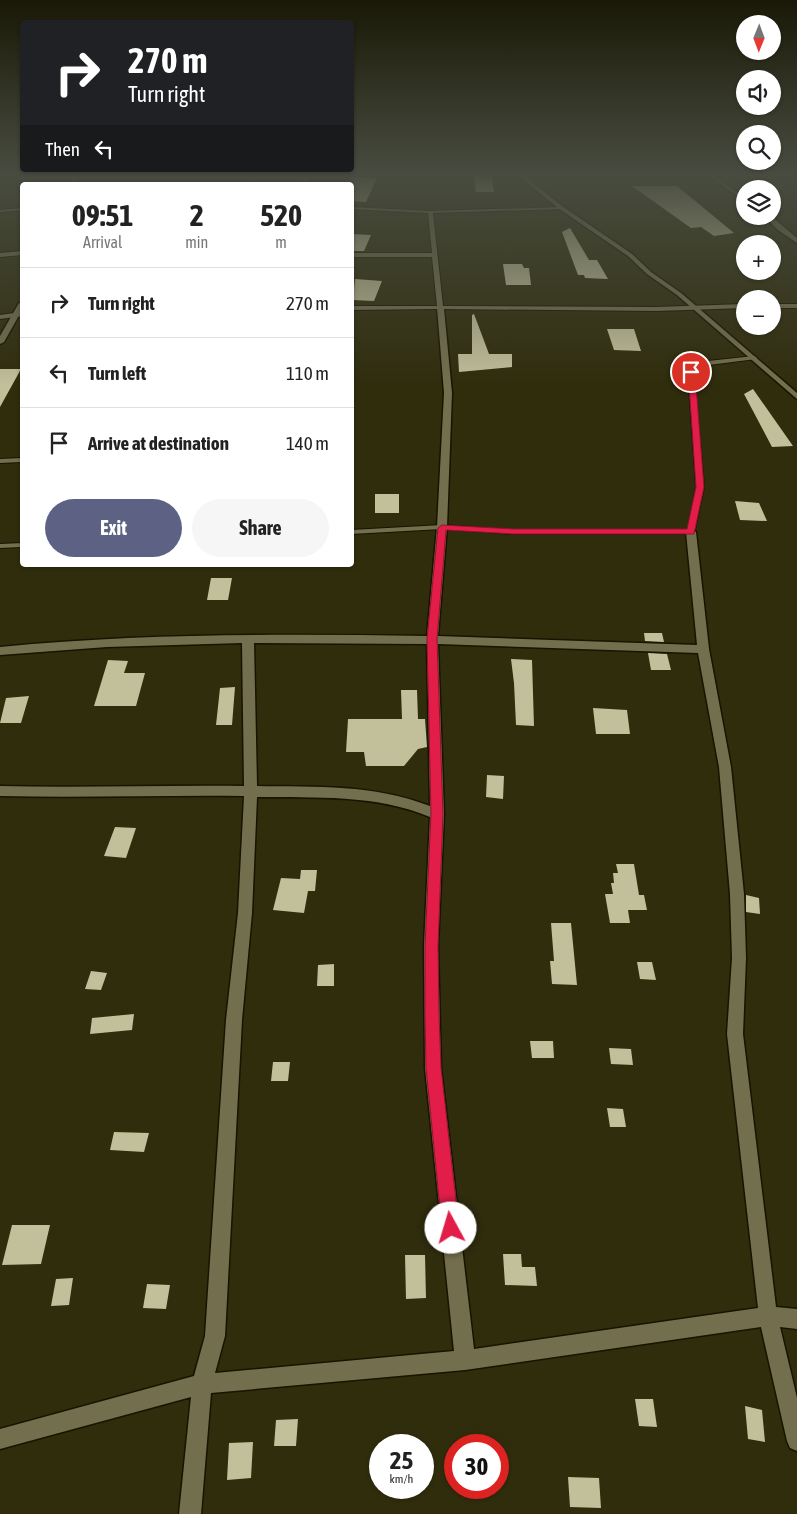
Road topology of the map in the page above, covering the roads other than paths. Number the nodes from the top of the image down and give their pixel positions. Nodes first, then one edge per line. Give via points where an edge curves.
1 (432, 244) edge
2 (614, 244) edge
3 (20, 253) edge
4 (0, 255) edge
5 (354, 255) edge
6 (433, 255) junction
7 (736, 306) edge
8 (781, 306) edge
9 (797, 306) edge
10 (694, 307) junction
11 (354, 308) edge
12 (440, 309) junction
13 (20, 315) edge
14 (0, 318) edge
15 (0, 342) edge
16 (754, 358) junction
17 (797, 397) edge
18 (20, 460) edge
19 (0, 461) edge
20 (442, 528) junction
21 (354, 532) edge
22 (691, 532) junction
23 (20, 545) edge
24 (0, 546) edge
25 (432, 639) junction
26 (248, 640) junction
27 (703, 649) junction
28 (0, 651) edge
29 (0, 791) edge
30 (250, 793) junction
31 (437, 814) junction
32 (768, 1316) junction
33 (797, 1319) edge
34 (465, 1360) junction
35 (202, 1384) junction
36 (0, 1439) edge
37 (797, 1441) edge
38 (190, 1514) edge

1 - 6 lane
2 - 10 street
3 - 4 lane
5 - 6 lane
6 - 12 lane
7 - 10 lane
8 - 9 lane
10 - 12 lane
10 - 16 street
11 - 12 lane
12 - 20 street via 448,393
13 - 14 lane
13 - 15 street
16 - 17 street
16 - 22 lane via 701,363 691,372 700,487
18 - 19 lane
20 - 21 lane
20 - 22 lane via 514,532
20 - 25 street
22 - 27 street
23 - 24 lane
25 - 26 street
25 - 27 street
25 - 31 street
26 - 28 street via 157,640
26 - 30 street
27 - 32 street via 725,767 737,894 739,958 735,1034
29 - 30 street
30 - 31 street via 356,793 414,804
30 - 35 street via 245,913 234,1020 215,1336
31 - 34 street via 431,946 434,1068
32 - 33 street
32 - 34 street
32 - 37 street
34 - 35 street
35 - 36 street
35 - 38 street

